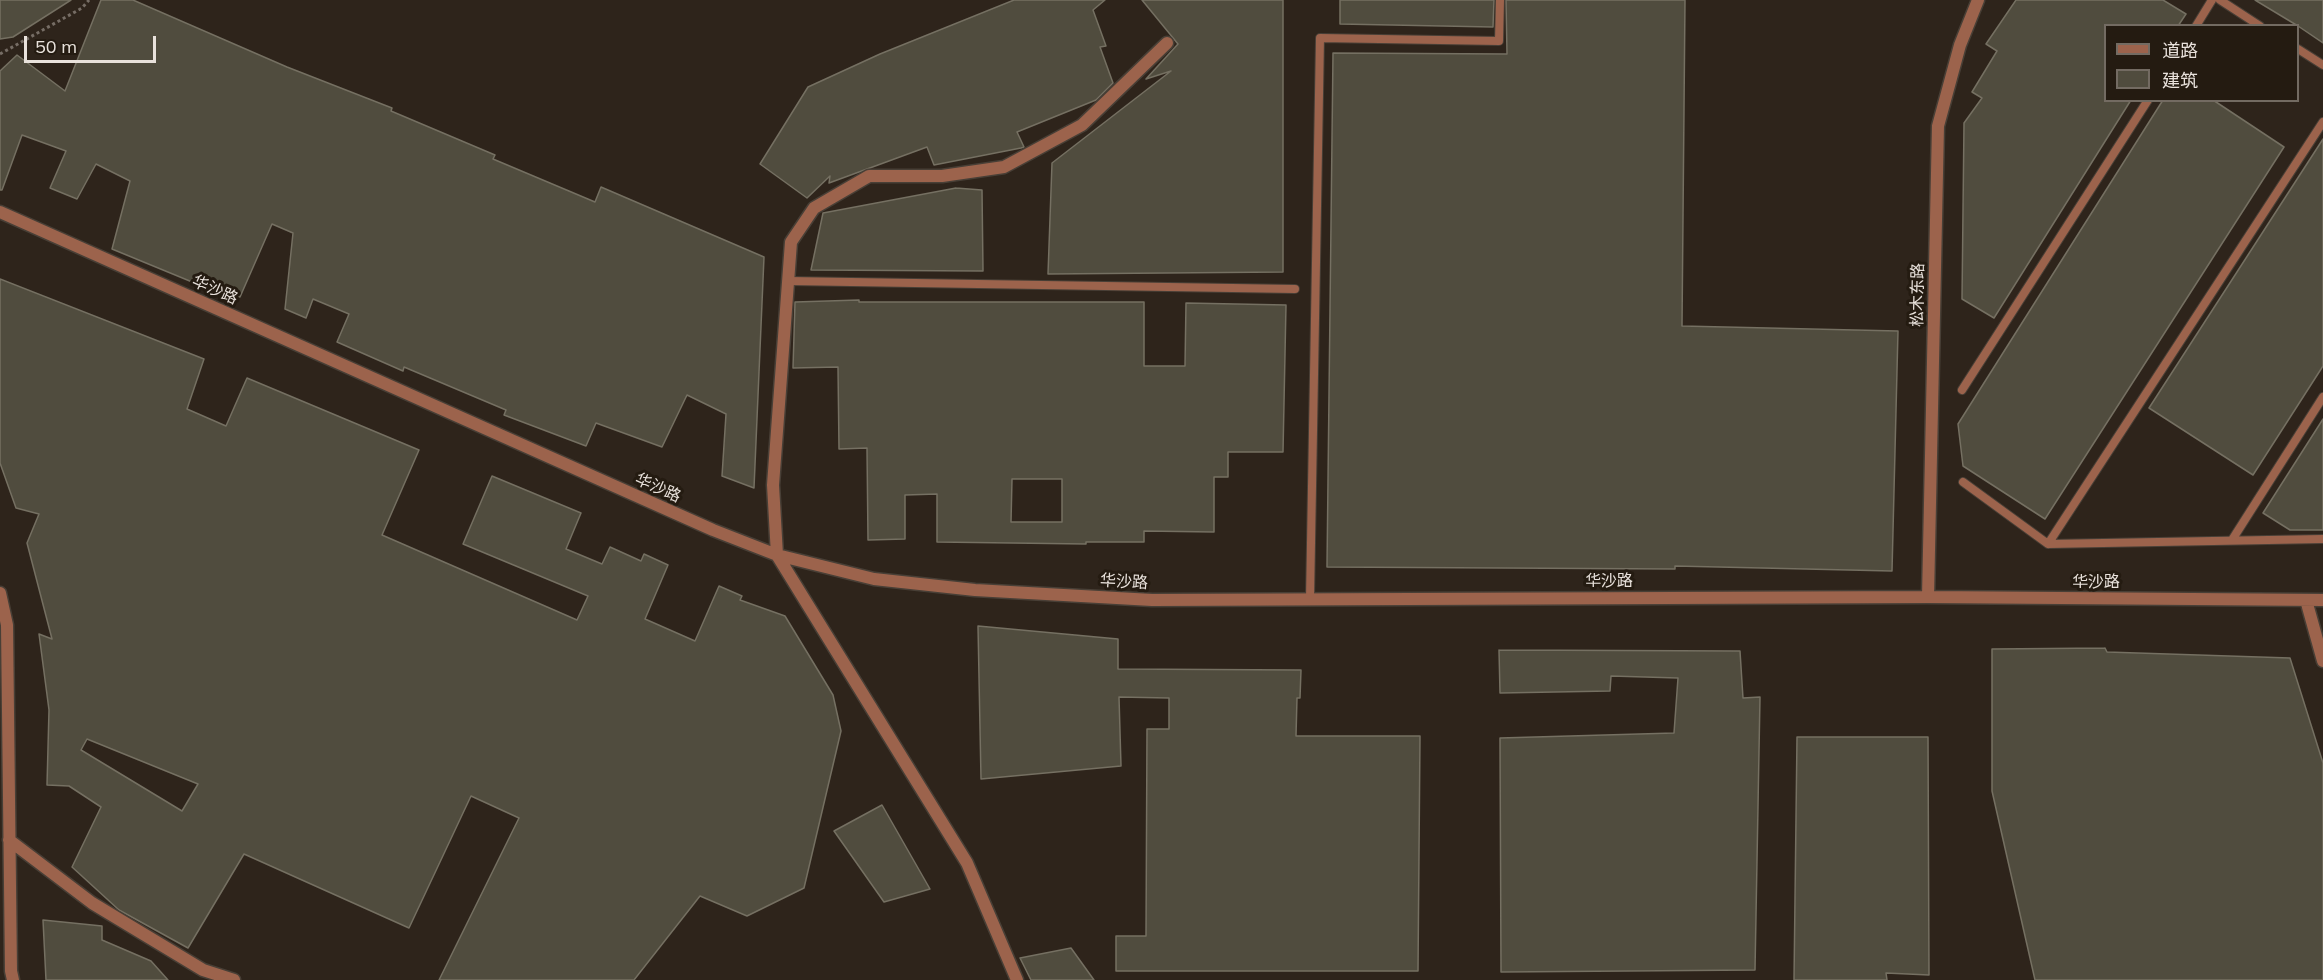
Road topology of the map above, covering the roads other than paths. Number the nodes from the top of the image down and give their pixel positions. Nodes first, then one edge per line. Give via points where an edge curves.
1 (1500, 0) edge
2 (1978, 0) edge
3 (2212, 0) edge
4 (2220, 0) edge
5 (2197, 24) edge
6 (2257, 24) edge
7 (1167, 44) dead end
8 (2299, 50) edge
9 (2323, 65) edge
10 (2147, 102) edge
11 (2323, 122) edge
12 (0, 212) edge
13 (788, 281) junction
14 (1295, 289) dead end
15 (1962, 390) dead end
16 (2323, 397) edge
17 (1963, 482) dead end
18 (2323, 539) edge
19 (2232, 540) junction
20 (2048, 544) junction
21 (777, 555) junction
22 (0, 593) edge
23 (1928, 597) junction
24 (1310, 599) junction
25 (2306, 600) junction
26 (2323, 600) edge
27 (2323, 661) edge
28 (9, 840) junction
29 (13, 980) edge
30 (234, 980) edge
31 (1017, 980) edge

1 - 24 lane via 1499,41 1320,38
2 - 23 street, 松木东路 via 1960,45 1938,126
3 - 5 lane
4 - 6 lane
7 - 13 street via 1082,125 1004,167 942,176 869,176 814,208 791,242
8 - 9 lane
10 - 15 lane
11 - 20 lane
12 - 21 street, 华沙路
13 - 14 lane
13 - 21 street via 773,485
16 - 19 lane
17 - 20 lane
18 - 19 lane
19 - 20 lane
21 - 24 street, 华沙路 via 874,579 975,590 1152,600
21 - 31 street via 968,863
22 - 28 street via 7,625
23 - 24 street, 华沙路
23 - 25 street, 华沙路
25 - 26 street, 华沙路
25 - 27 street
28 - 29 street
28 - 30 street via 92,903 203,970

